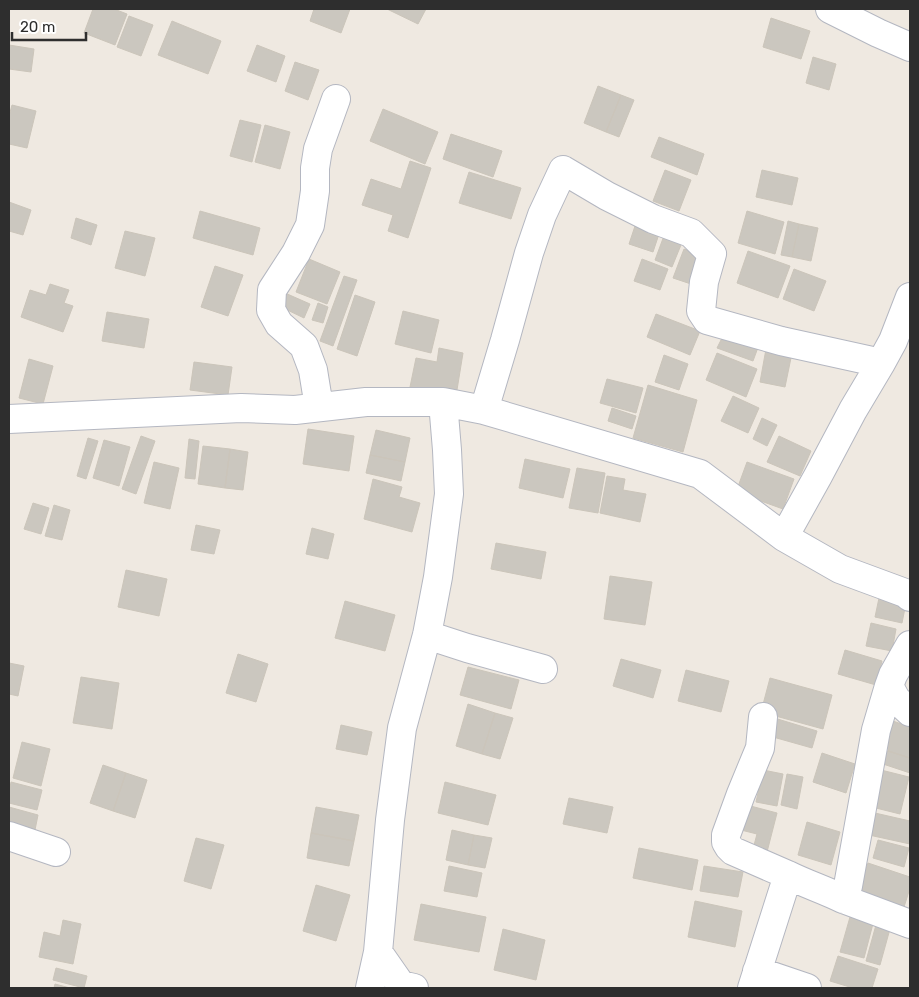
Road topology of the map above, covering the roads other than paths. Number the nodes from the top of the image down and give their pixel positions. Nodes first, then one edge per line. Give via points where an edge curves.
1 (830, 9) edge
2 (910, 47) edge
3 (336, 99) dead end
4 (910, 297) edge
5 (881, 362) junction
6 (443, 402) junction
7 (319, 407) junction
8 (484, 410) junction
9 (9, 419) edge
10 (784, 538) junction
11 (910, 597) edge
12 (427, 635) junction
13 (910, 645) edge
14 (543, 669) dead end
15 (889, 686) junction
16 (910, 712) edge
17 (763, 717) dead end
18 (9, 836) edge
19 (56, 852) dead end
20 (788, 875) junction
21 (843, 899) junction
22 (910, 924) edge
23 (378, 952) junction
24 (755, 980) edge
25 (370, 988) edge
26 (414, 988) edge
27 (807, 988) edge

1 - 2 street
3 - 7 street via 318,149 310,225 272,290 271,310 279,324 304,346 313,370
4 - 5 street
5 - 8 street via 781,341 707,320 701,311 704,282 712,254 691,233 653,219 563,170 529,253
5 - 10 street
6 - 7 street via 366,402
6 - 8 street
6 - 12 street via 449,494
7 - 9 street
8 - 10 street via 700,474
10 - 11 street via 840,569
12 - 14 street
12 - 23 street via 402,728
13 - 15 street
15 - 16 street via 896,699
15 - 21 street via 876,730
17 - 20 street via 760,748 726,842 733,851
18 - 19 street
20 - 21 street
20 - 24 street
21 - 22 street
23 - 25 street
23 - 26 street via 401,985
24 - 27 street

